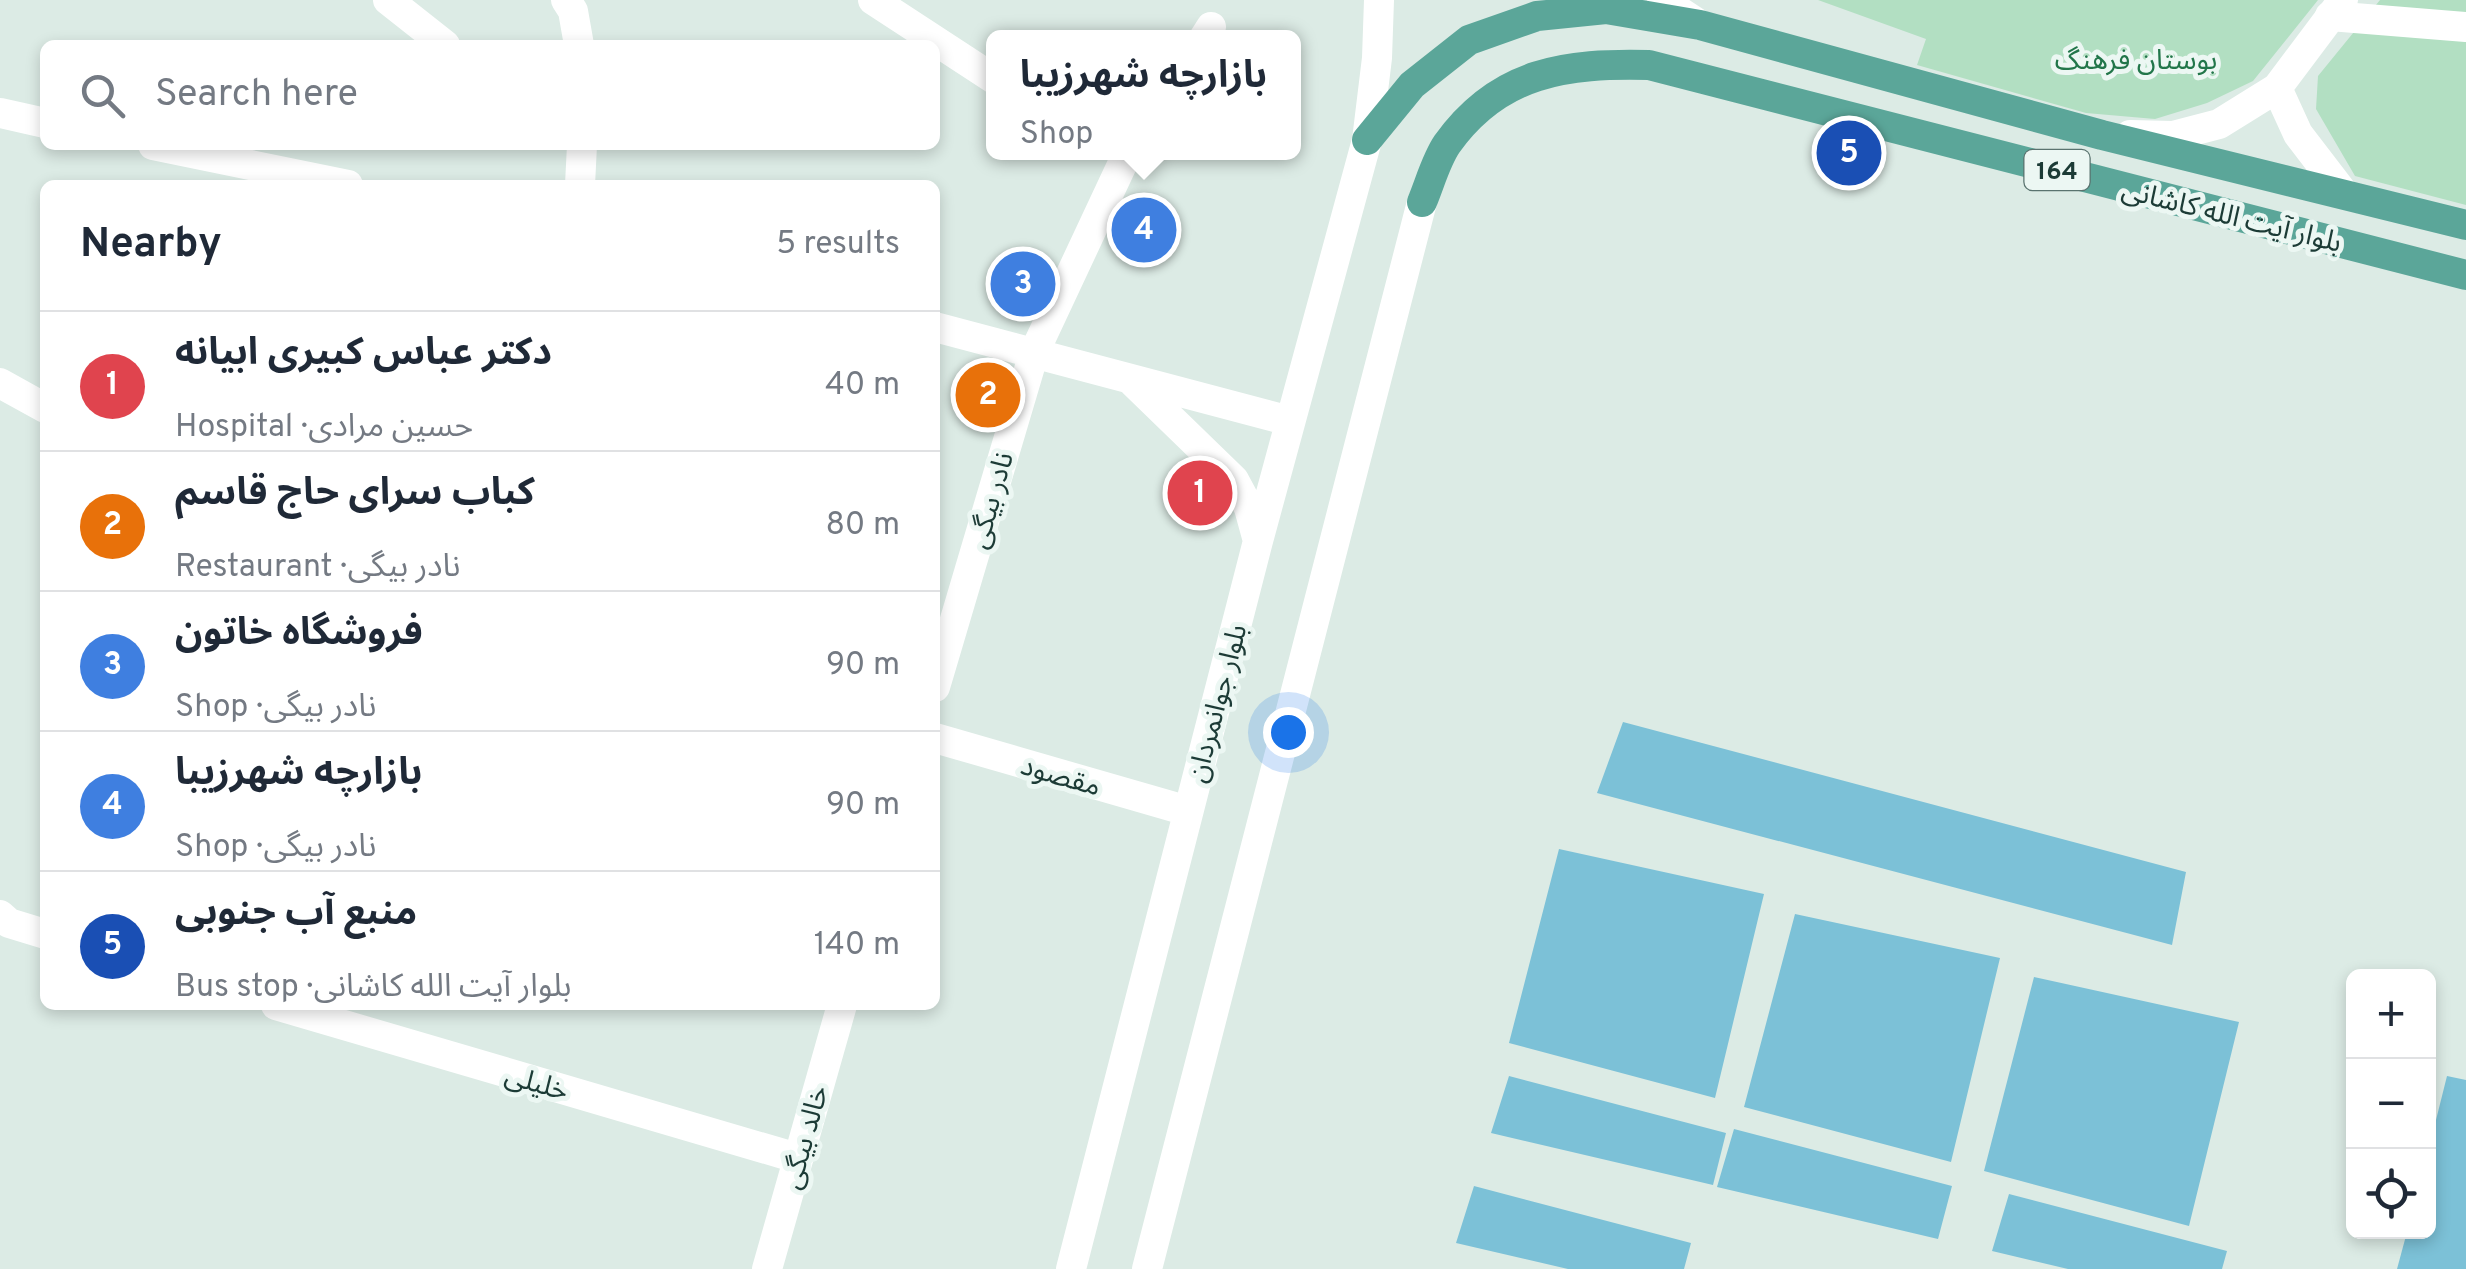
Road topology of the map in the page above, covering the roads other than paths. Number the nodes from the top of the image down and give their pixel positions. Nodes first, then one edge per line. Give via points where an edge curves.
1 (388, 0) edge
2 (566, 0) edge
3 (873, 0) edge
4 (1379, 0) edge
5 (1662, 0) edge
6 (2337, 8) edge
7 (1700, 26) junction
8 (2466, 27) edge
9 (439, 40) edge
10 (579, 40) edge
11 (934, 40) edge
12 (940, 44) edge
13 (986, 74) edge
14 (2278, 88) junction
15 (0, 114) edge
16 (40, 122) edge
17 (2102, 135) junction
18 (1367, 140) junction
19 (177, 150) edge
20 (582, 150) edge
21 (1116, 160) edge
22 (324, 180) edge
23 (580, 180) edge
24 (2344, 194) junction
25 (1422, 202) joint
26 (2466, 226) edge
27 (2466, 274) edge
28 (940, 328) edge
29 (1034, 353) junction
30 (1130, 379) junction
31 (0, 383) edge
32 (40, 405) edge
33 (1290, 421) junction
34 (1258, 541) junction
35 (940, 669) edge
36 (940, 739) edge
37 (1188, 812) junction
38 (3, 929) edge
39 (40, 933) edge
40 (293, 1010) edge
41 (841, 1010) edge
42 (797, 1158) junction
43 (767, 1269) edge
44 (1071, 1269) edge
45 (1146, 1269) edge

1 - 9 street
2 - 10 street
3 - 11 street
4 - 18 street, بلوار جوانمردان
5 - 7 street, 164
6 - 8 street
6 - 14 street
7 - 17 main road, بلوار آیت الله کاشانی / 164
7 - 18 main road, بلوار آیت الله کاشانی via 1606,9 1536,16 1469,40 1412,84
12 - 13 street
14 - 17 street via 2219,124 2173,136
14 - 24 street via 2298,134
15 - 16 street
17 - 24 main road, بلوار آیت الله کاشانی / 164
18 - 33 street, بلوار جوانمردان
19 - 22 street
20 - 23 street
21 - 29 street, نادر بیگی
24 - 26 main road, بلوار آیت الله کاشانی / 164
25 - 27 main road, بلوار آیت الله کاشانی / 164 via 1446,146 1482,105 1536,74 1591,63 1649,65
25 - 45 street
28 - 29 street
29 - 30 street
29 - 35 street, نادر بیگی
30 - 33 street
30 - 34 street via 1234,480
31 - 32 street
33 - 34 street, بلوار جوانمردان
34 - 37 street, بلوار جوانمردان
36 - 37 street, مقصود
37 - 44 street, بلوار جوانمردان
38 - 39 street
40 - 42 street, خلیلی
41 - 42 street, خالد بیگی
42 - 43 street, خالد بیگی

